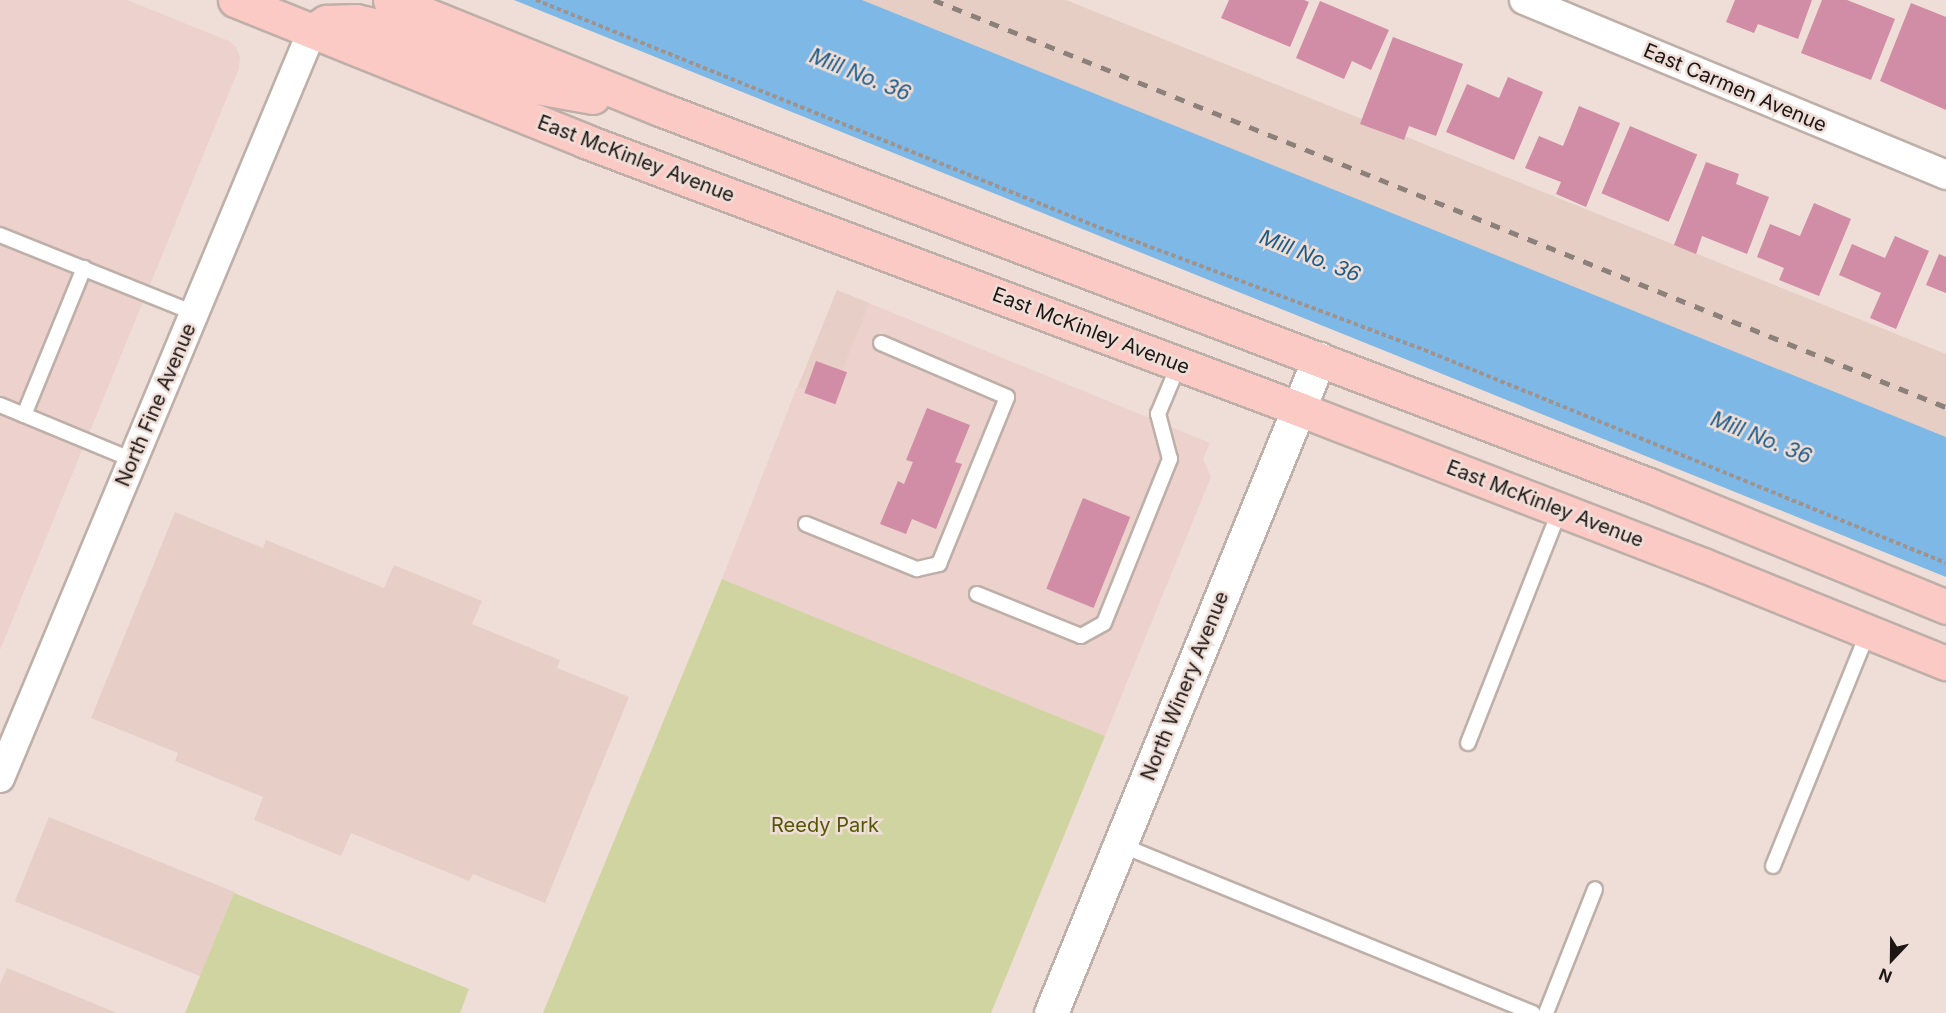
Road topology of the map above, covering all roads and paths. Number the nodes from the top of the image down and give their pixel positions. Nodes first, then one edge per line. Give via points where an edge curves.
1 (235, 0) edge
2 (390, 0) edge
3 (536, 0) edge
4 (1524, 0) edge
5 (312, 31) junction
6 (660, 109) junction
7 (1946, 175) edge
8 (0, 235) edge
9 (84, 268) junction
10 (194, 314) junction
11 (881, 343) dead end
12 (1319, 359) junction
13 (1179, 364) junction
14 (0, 405) edge
15 (1299, 409) junction
16 (24, 415) junction
17 (133, 460) junction
18 (1560, 510) junction
19 (806, 524) dead end
20 (1946, 563) edge
21 (977, 594) dead end
22 (1946, 607) edge
23 (1868, 632) junction
24 (1946, 663) edge
25 (9, 732) edge
26 (1468, 743) dead end
27 (0, 778) edge
28 (1121, 845) junction
29 (1773, 866) dead end
30 (1595, 890) dead end
31 (1052, 1013) edge
32 (1533, 1013) edge
33 (1546, 1013) edge

1 - 5 main road, East McKinley Avenue
2 - 6 main road
3 - 20 path via 1108,231 1417,347
4 - 7 street, East Carmen Avenue
5 - 6 main road via 326,22 374,25 520,84
5 - 10 street, North Fine Avenue
5 - 13 main road, East McKinley Avenue via 585,141
6 - 12 main road
8 - 9 lane
9 - 10 lane
9 - 16 lane
10 - 17 street, North Fine Avenue
11 - 19 lane via 1007,397 939,564 917,569
12 - 15 street, North Winery Avenue
12 - 22 main road via 1649,485
13 - 15 main road, East McKinley Avenue
13 - 21 lane via 1158,414 1170,459 1104,623 1081,636
14 - 16 lane
15 - 18 main road, East McKinley Avenue
15 - 28 street, North Winery Avenue
16 - 17 lane
17 - 25 street, North Fine Avenue
18 - 23 main road, East McKinley Avenue
18 - 26 lane
23 - 24 main road, East McKinley Avenue
23 - 29 lane
25 - 27 street, North Fine Avenue
28 - 31 street, North Winery Avenue
28 - 32 lane
30 - 33 lane

